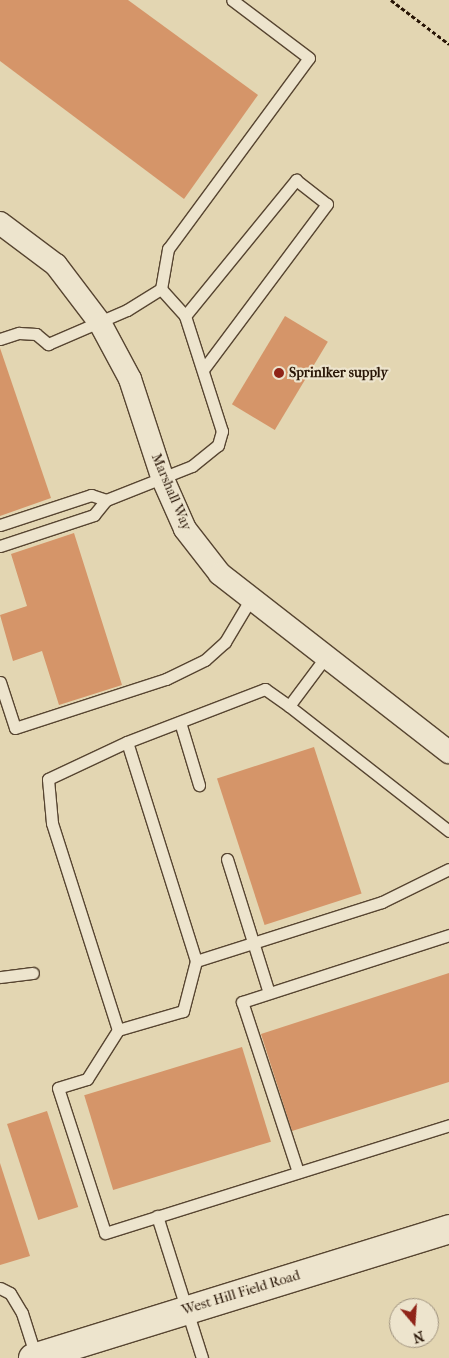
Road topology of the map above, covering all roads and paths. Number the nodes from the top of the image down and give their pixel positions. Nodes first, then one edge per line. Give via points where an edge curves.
1 (232, 0) edge
2 (391, 0) edge
3 (449, 44) edge
4 (0, 223) edge
5 (161, 289) junction
6 (185, 316) junction
7 (100, 323) junction
8 (0, 339) edge
9 (203, 370) junction
10 (162, 477) junction
11 (106, 500) junction
12 (0, 525) edge
13 (0, 546) edge
14 (250, 600) junction
15 (324, 659) junction
16 (0, 682) edge
17 (288, 706) junction
18 (180, 722) junction
19 (127, 742) junction
20 (449, 752) edge
21 (199, 785) dead end
22 (449, 831) edge
23 (227, 859) dead end
24 (449, 869) edge
25 (449, 935) edge
26 (254, 944) junction
27 (196, 962) junction
28 (33, 973) dead end
29 (0, 977) edge
30 (270, 993) junction
31 (118, 1030) junction
32 (449, 1125) edge
33 (298, 1172) junction
34 (157, 1216) junction
35 (449, 1229) edge
36 (0, 1288) edge
37 (188, 1310) junction
38 (35, 1358) edge
39 (202, 1358) edge

1 - 5 lane via 309,58 168,250
2 - 3 path
4 - 7 street, Marshall Way via 56,265
5 - 6 lane
5 - 7 lane
6 - 9 lane
6 - 9 lane via 296,180 327,204
7 - 8 lane via 48,344 36,334 19,332
7 - 10 street, Marshall Way via 130,379
9 - 10 lane via 222,431 218,445 192,466
10 - 11 lane
10 - 14 street, Marshall Way via 185,529 220,574
11 - 12 lane via 91,495
11 - 13 lane via 94,515
14 - 15 street, Marshall Way
14 - 16 lane via 225,642 204,660 166,679 15,728
15 - 17 lane
15 - 20 street, Marshall Way
17 - 18 lane via 265,689
17 - 22 lane
18 - 19 lane
18 - 21 lane
19 - 27 lane
19 - 31 lane via 48,779 52,823
23 - 26 lane
24 - 26 lane via 382,902
25 - 30 lane
26 - 27 lane
26 - 30 lane
27 - 31 lane via 183,1011
28 - 29 lane
30 - 33 lane via 242,1002
31 - 34 lane via 87,1079 58,1088 105,1233
32 - 33 lane
33 - 34 lane
34 - 37 lane
35 - 37 main road, West Hill Field Road
36 - 38 lane via 10,1293 22,1312
37 - 38 main road, West Hill Field Road
37 - 39 lane

